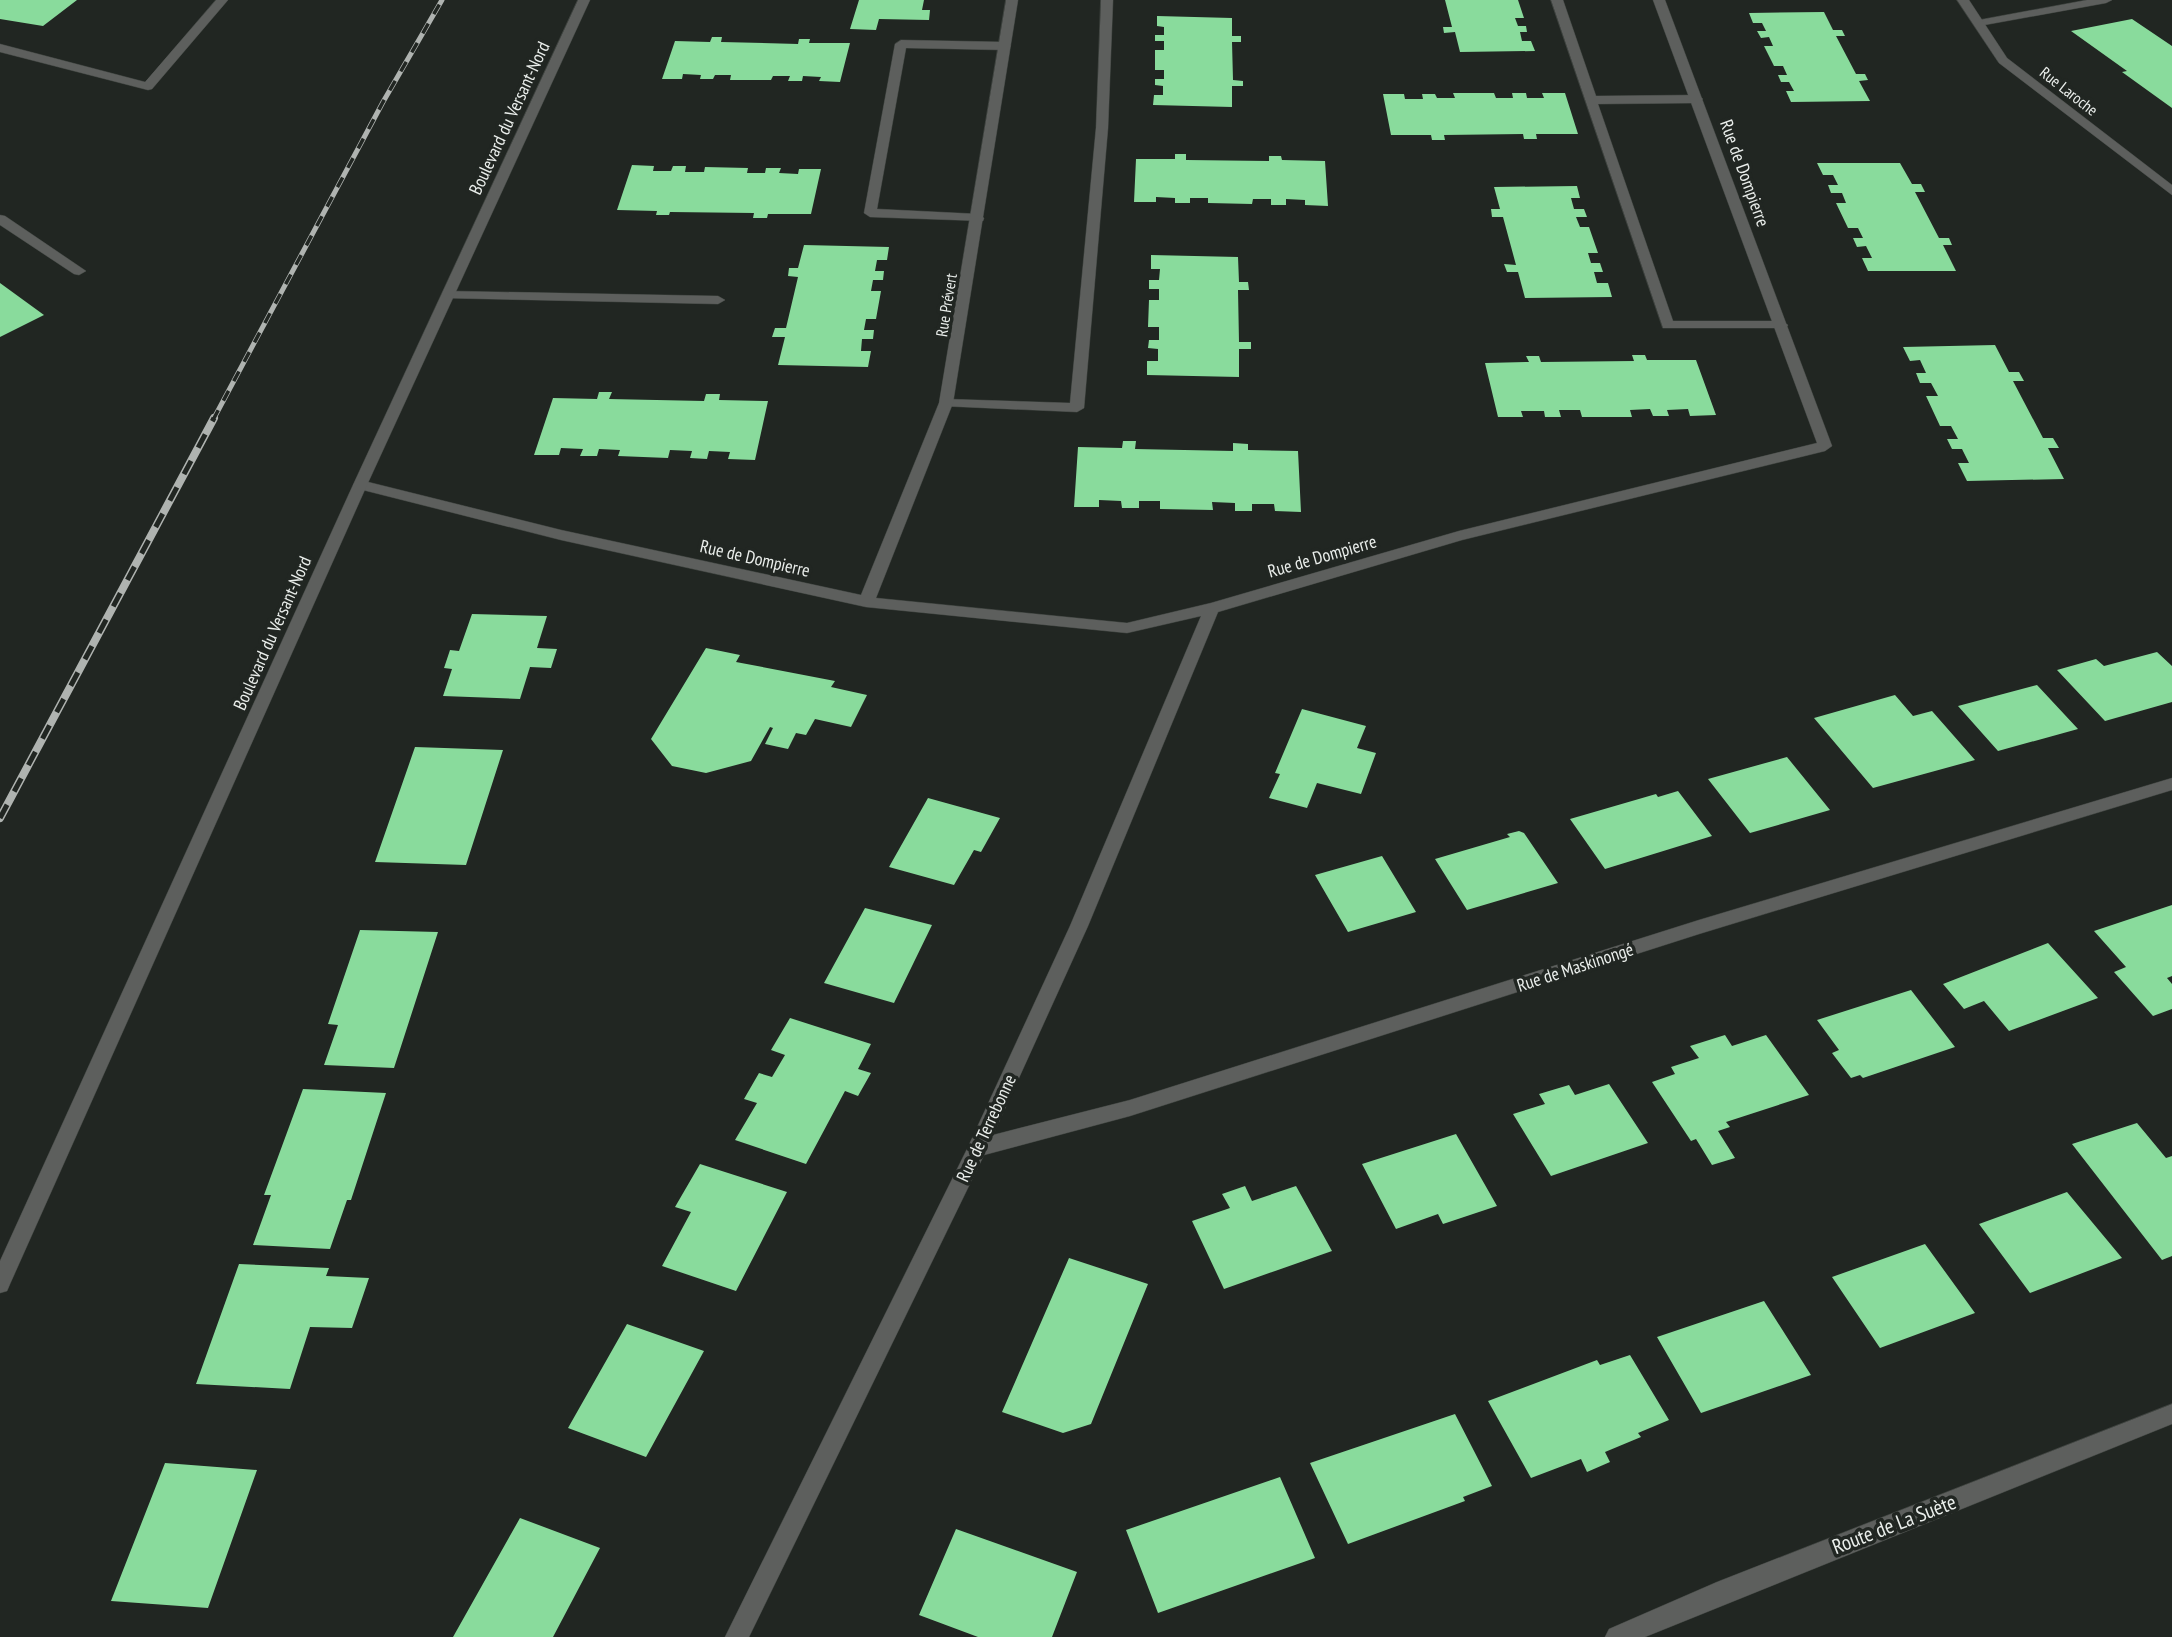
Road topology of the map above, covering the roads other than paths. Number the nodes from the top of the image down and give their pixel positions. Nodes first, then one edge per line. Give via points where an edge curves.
1 (222, 0) edge
2 (584, 0) edge
3 (1012, 0) edge
4 (1107, 0) edge
5 (1557, 0) edge
6 (1659, 0) edge
7 (1963, 0) edge
8 (2106, 0) edge
9 (1979, 23) junction
10 (1004, 46) junction
11 (0, 48) edge
12 (1698, 99) junction
13 (1591, 100) junction
14 (2172, 191) edge
15 (978, 218) junction
16 (0, 219) edge
17 (79, 271) dead end
18 (448, 295) junction
19 (718, 300) dead end
20 (1781, 325) junction
21 (946, 403) junction
22 (360, 485) junction
23 (866, 603) junction
24 (1212, 608) junction
25 (2172, 784) edge
26 (977, 1148) junction
27 (0, 1284) edge
28 (2172, 1414) edge
29 (737, 1637) edge
30 (1617, 1637) edge

1 - 11 street via 148,86
2 - 18 street, Boulevard du Versant-Nord
3 - 10 street, Rue Prévert
4 - 21 street via 1102,128 1077,408
5 - 13 street
6 - 12 street, Rue de Dompierre
7 - 9 street, Rue Laroche
8 - 9 street
9 - 14 street, Rue Laroche via 2003,60
10 - 15 street, Rue Prévert
10 - 15 street via 901,44 870,214
12 - 13 street
12 - 20 street, Rue de Dompierre
13 - 20 street via 1668,325
15 - 21 street, Rue Prévert
16 - 17 street
18 - 19 street
18 - 22 street, Boulevard du Versant-Nord
20 - 24 street, Rue de Dompierre via 1825,446 1459,536
21 - 23 street, Rue Prévert
22 - 23 street, Rue de Dompierre
22 - 27 street, Boulevard du Versant-Nord
23 - 24 street, Rue de Dompierre via 1128,628
24 - 26 street, Rue de Terrebonne via 1079,926
25 - 26 street, Rue de Maskinongé via 1699,927 1143,1104
26 - 29 street, Rue de Terrebonne
28 - 30 street, Route de La Suète

